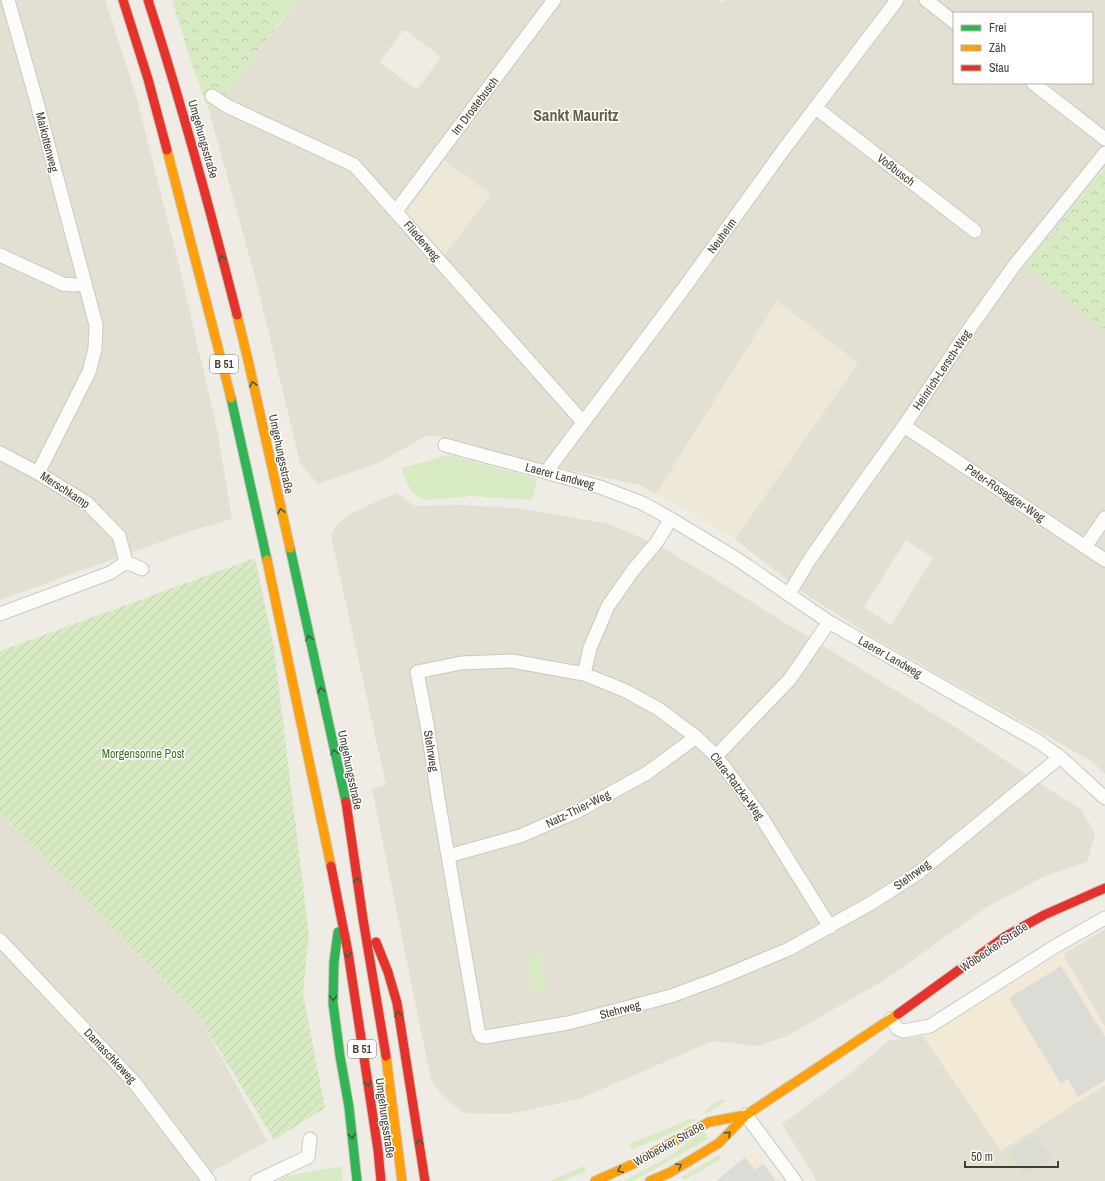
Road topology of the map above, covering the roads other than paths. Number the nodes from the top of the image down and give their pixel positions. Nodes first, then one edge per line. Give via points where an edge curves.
1 (8, 0) edge
2 (123, 0) edge
3 (148, 0) edge
4 (554, 0) edge
5 (897, 0) edge
6 (926, 0) edge
7 (953, 21) edge
8 (1034, 84) edge
9 (212, 96) dead end
10 (816, 108) junction
11 (1105, 139) edge
12 (1105, 152) edge
13 (396, 211) junction
14 (975, 231) dead end
15 (0, 255) edge
16 (84, 284) junction
17 (583, 422) junction
18 (904, 426) junction
19 (445, 445) dead end
20 (0, 453) edge
21 (546, 472) junction
22 (38, 473) junction
23 (1105, 518) edge
24 (671, 519) junction
25 (1085, 547) junction
26 (1105, 560) edge
27 (126, 562) junction
28 (142, 570) dead end
29 (789, 594) junction
30 (0, 614) edge
31 (829, 622) junction
32 (417, 672) joint
33 (584, 674) junction
34 (696, 737) junction
35 (716, 756) junction
36 (1060, 757) junction
37 (1105, 798) edge
38 (448, 856) junction
39 (331, 869) junction
40 (1105, 888) edge
41 (340, 917) junction
42 (1105, 918) edge
43 (363, 919) junction
44 (830, 927) junction
45 (0, 940) edge
46 (891, 1019) junction
47 (746, 1115) junction
48 (310, 1139) dead end
49 (209, 1181) edge
50 (257, 1181) edge
51 (356, 1181) edge
52 (381, 1181) edge
53 (402, 1181) edge
54 (425, 1181) edge
55 (595, 1181) edge
56 (650, 1181) edge
57 (795, 1181) edge

1 - 16 street, Maikottenweg
2 - 39 main road, Umgehungsstraße / B 51 via 148,79 225,371 279,612
43 -> 3 main road, Umgehungsstraße / B 51 via 347,808 248,360 203,184
4 - 13 street, Im Drostebusch
5 - 10 street, Neuheim
6 - 7 street
8 - 11 street
9 - 13 street, Fliederweg via 224,110 354,165
10 - 14 street, Voßbusch
10 - 17 street, Neuheim
12 - 18 street, Heinrich-Lersch-Weg via 1014,266
13 - 17 street, Fliederweg
15 - 16 street via 62,284
16 - 22 street, Maikottenweg via 96,325 96,349 89,372
17 - 21 street, Neuheim
18 - 25 street, Peter-Rosegger-Weg
18 - 29 street, Heinrich-Lersch-Weg via 808,562
19 - 21 street, Laerer Landweg
20 - 22 street, Merschkamp
21 - 24 street, Laerer Landweg via 600,486 642,503
22 - 27 street, Merschkamp via 87,503 119,536
23 - 25 street
24 - 29 street, Laerer Landweg
24 - 33 street via 608,606 590,648
25 - 26 street, Peter-Rosegger-Weg
27 - 28 street
27 - 30 street via 110,573
29 - 31 street, Laerer Landweg
31 - 35 street via 790,679
31 - 36 street, Laerer Landweg via 1039,742
32 - 33 street, Clara-Ratzka-Weg via 460,664 512,661
32 - 38 street, Stehrweg
33 - 34 street, Clara-Ratzka-Weg via 631,694 660,710
34 - 35 street, Clara-Ratzka-Weg
34 - 38 street, Natz-Thier-Weg via 647,773 578,811 520,836
35 - 44 street, Clara-Ratzka-Weg via 762,818
36 - 37 street, Laerer Landweg
36 - 44 street, Stehrweg via 918,872
38 - 44 street, Stehrweg via 478,1030 485,1038 568,1023 671,996 789,949
39 - 41 main road, Umgehungsstraße / B 51
39 - 43 main road, Umgehungsstraße / B 51
40 - 46 main road, Wolbecker Straße via 1044,915 1006,936
41 -> 51 main road via 334,962 333,1002 349,1107
41 -> 52 main road, Umgehungsstraße / B 51 via 348,952
42 - 46 street via 1054,947 930,1026 903,1031 898,1029
43 - 53 main road, Umgehungsstraße / B 51 via 386,1056
54 -> 43 main road via 397,1003 378,944
45 - 49 street, Damaschkeweg via 134,1082
46 - 47 main road, Wolbecker Straße
47 -> 55 main road, Wolbecker Straße via 709,1122 631,1165
56 -> 47 main road, Wolbecker Straße via 719,1143
47 - 57 street
48 - 50 street via 308,1157

